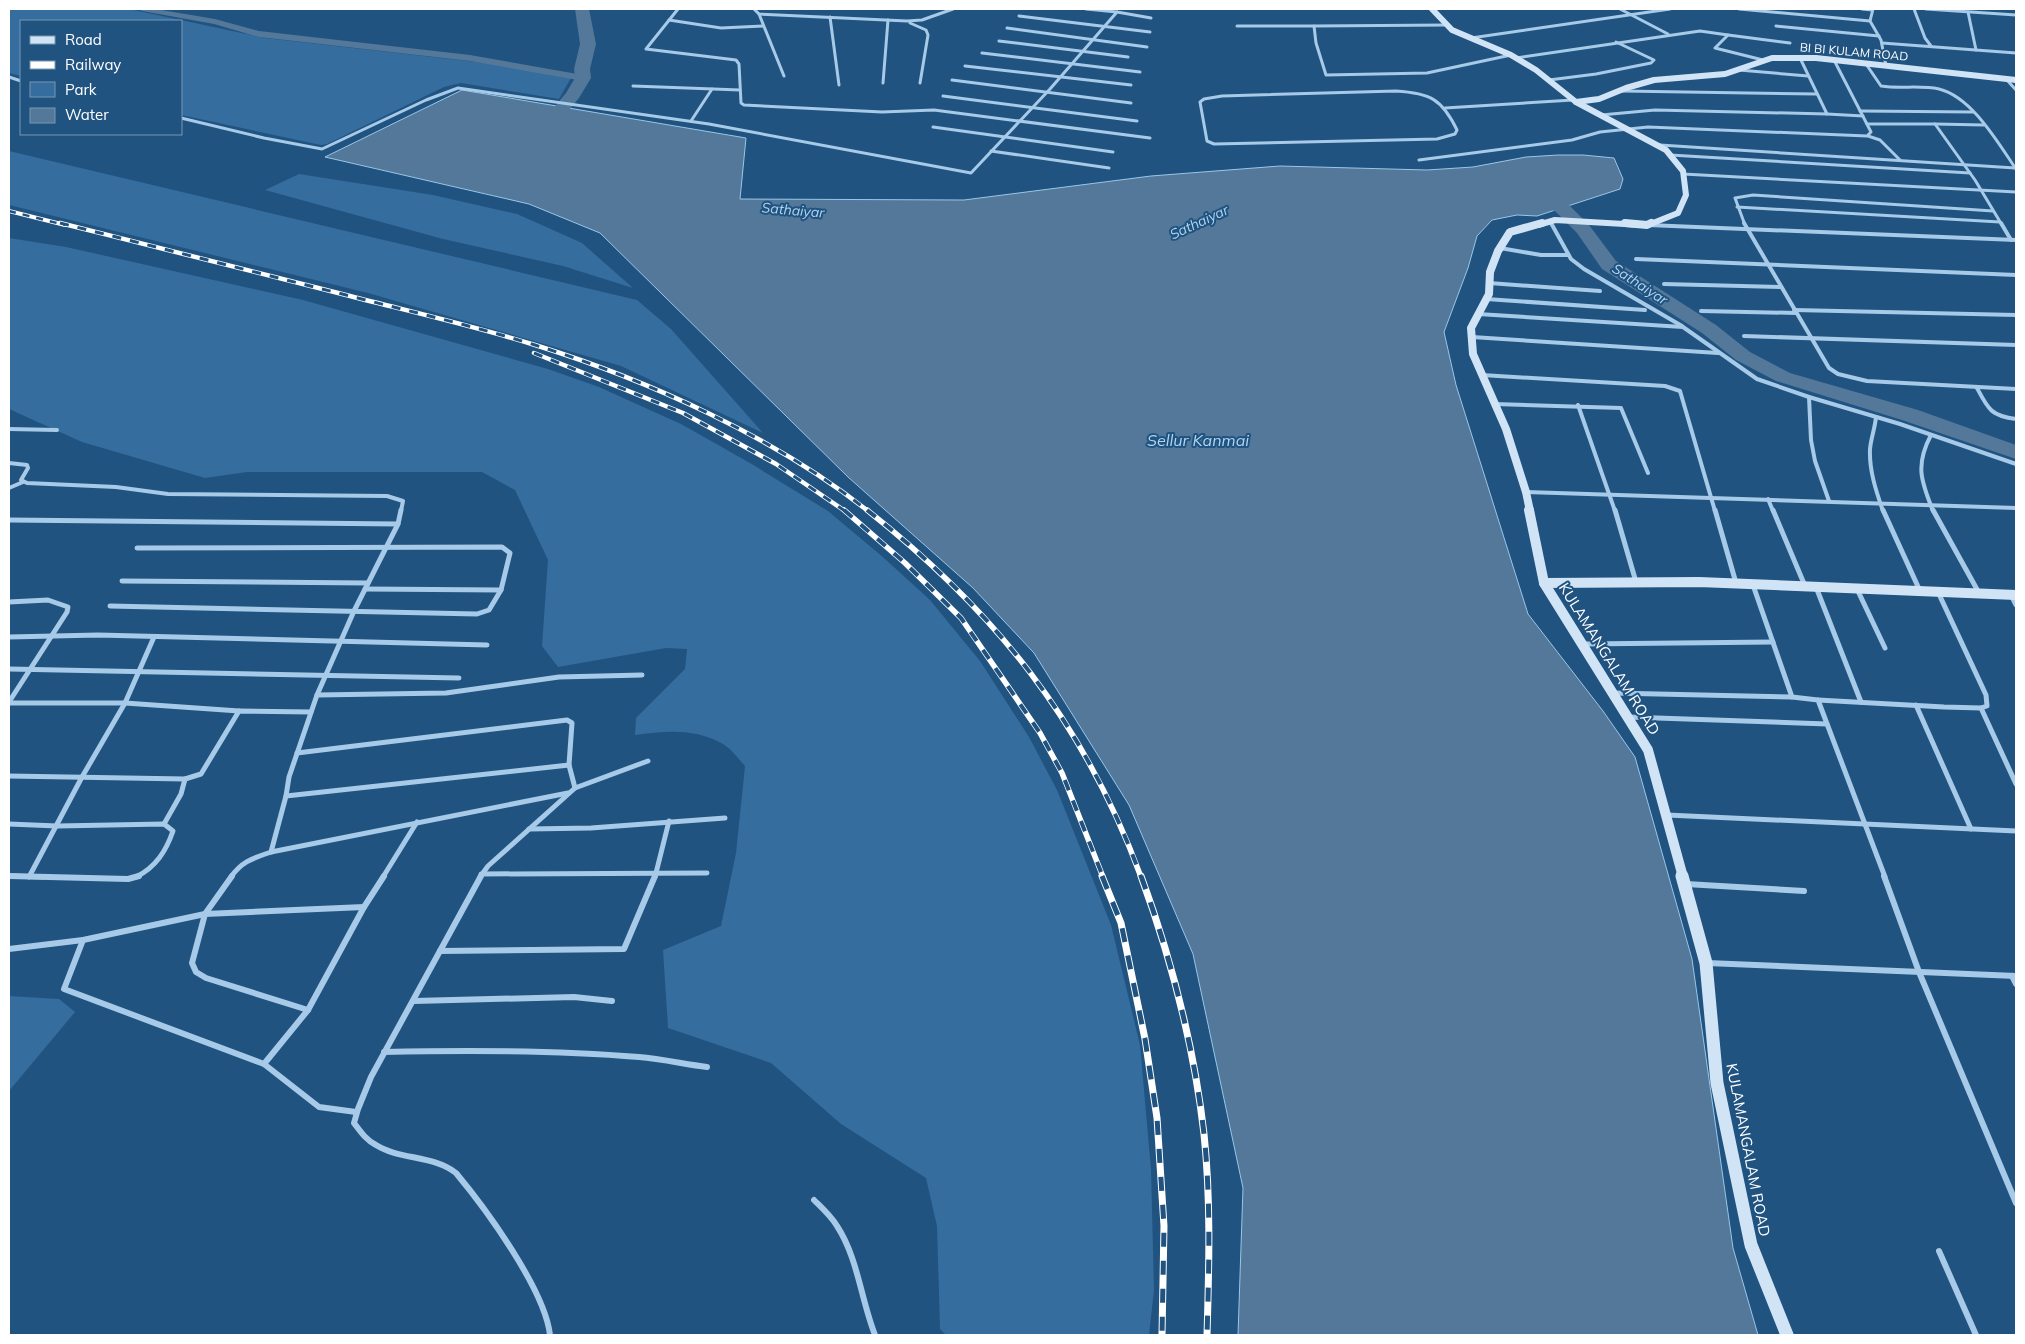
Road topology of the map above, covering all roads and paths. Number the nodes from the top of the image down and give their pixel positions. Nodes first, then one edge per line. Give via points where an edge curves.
1 (678, 9) edge
2 (754, 9) edge
3 (953, 9) edge
4 (1086, 9) edge
5 (1121, 9) edge
6 (1432, 9) edge
7 (1620, 9) edge
8 (1670, 9) edge
9 (1739, 9) edge
10 (1862, 9) edge
11 (1873, 9) edge
12 (1914, 9) edge
13 (1926, 9) edge
14 (1117, 12) junction
15 (1968, 12) junction
16 (759, 14) junction
17 (1632, 14) junction
18 (2016, 15) edge
19 (1019, 16) dead end
20 (830, 17) junction
21 (1151, 18) dead end
22 (669, 20) junction
23 (888, 20) junction
24 (1870, 21) junction
25 (906, 22) junction
26 (1447, 25) junction
27 (763, 26) junction
28 (1104, 26) junction
29 (1238, 26) dead end
30 (1314, 26) junction
31 (1776, 26) dead end
32 (1007, 28) dead end
33 (1150, 32) dead end
34 (1668, 34) junction
35 (1728, 35) junction
36 (1879, 36) junction
37 (1471, 38) junction
38 (1093, 39) junction
39 (999, 42) dead end
40 (1616, 42) junction
41 (1790, 43) dead end
42 (1882, 43) junction
43 (1931, 46) junction
44 (1147, 47) dead end
45 (1976, 50) junction
46 (1082, 52) junction
47 (982, 53) dead end
48 (2016, 53) edge
49 (1514, 56) junction
50 (1128, 57) dead end
51 (1800, 58) junction
52 (1763, 60) junction
53 (1834, 60) junction
54 (1071, 64) junction
55 (1866, 64) junction
56 (965, 66) dead end
57 (1886, 66) junction
58 (1736, 70) junction
59 (1140, 72) dead end
60 (784, 76) dead end
61 (1808, 76) junction
62 (1059, 78) junction
63 (2006, 78) junction
64 (952, 80) dead end
65 (1549, 80) junction
66 (2016, 80) edge
67 (882, 82) dead end
68 (920, 83) dead end
69 (839, 85) dead end
70 (633, 86) dead end
71 (1130, 86) dead end
72 (712, 89) junction
73 (740, 90) junction
74 (2016, 90) edge
75 (1619, 91) junction
76 (1046, 93) junction
77 (1817, 94) junction
78 (943, 96) dead end
79 (1575, 101) junction
80 (1131, 103) dead end
81 (1032, 108) junction
82 (1445, 108) junction
83 (1860, 111) junction
84 (1973, 112) junction
85 (1827, 114) junction
86 (1601, 115) junction
87 (1863, 116) junction
88 (182, 118) edge
89 (1021, 120) junction
90 (691, 121) junction
91 (1137, 121) dead end
92 (1867, 124) junction
93 (1935, 124) junction
94 (1984, 125) junction
95 (933, 127) dead end
96 (1625, 128) junction
97 (1867, 136) junction
98 (1004, 137) junction
99 (1150, 138) dead end
100 (1657, 145) junction
101 (991, 152) junction
102 (1113, 152) dead end
103 (1670, 155) junction
104 (1419, 160) dead end
105 (1900, 160) junction
106 (1964, 164) junction
107 (1109, 168) dead end
108 (2016, 169) edge
109 (1970, 173) junction
110 (1683, 174) junction
111 (1980, 190) junction
112 (2016, 192) edge
113 (1737, 208) junction
114 (1993, 211) junction
115 (1553, 220) junction
116 (2000, 222) junction
117 (1648, 225) junction
118 (1746, 228) junction
119 (2014, 240) edge
120 (1500, 248) junction
121 (1568, 255) junction
122 (1636, 259) dead end
123 (1767, 263) junction
124 (2016, 275) edge
125 (1489, 283) junction
126 (1664, 284) dead end
127 (1780, 287) junction
128 (1600, 291) dead end
129 (1486, 299) junction
130 (1645, 310) dead end
131 (1701, 311) dead end
132 (1795, 312) junction
133 (1478, 314) junction
134 (2016, 315) edge
135 (1683, 327) junction
136 (1744, 336) dead end
137 (1472, 337) junction
138 (1811, 338) junction
139 (2016, 345) edge
140 (1719, 353) junction
141 (1482, 375) junction
142 (1977, 388) junction
143 (2016, 390) edge
144 (1809, 398) junction
145 (1495, 404) junction
146 (1578, 405) junction
147 (1876, 417) junction
148 (2016, 419) edge
149 (9, 429) edge
150 (57, 430) dead end
151 (1931, 435) junction
152 (9, 462) edge
153 (2016, 464) edge
154 (1648, 473) dead end
155 (23, 482) junction
156 (9, 488) edge
157 (1526, 492) junction
158 (1610, 494) junction
159 (1711, 497) junction
160 (1768, 499) junction
161 (1829, 501) junction
162 (1881, 503) junction
163 (1930, 505) junction
164 (2016, 508) edge
165 (9, 520) edge
166 (398, 524) junction
167 (137, 548) dead end
168 (385, 548) junction
169 (122, 581) dead end
170 (1636, 582) junction
171 (368, 583) junction
172 (1544, 583) junction
173 (1736, 584) junction
174 (1753, 584) junction
175 (1810, 587) junction
176 (365, 589) junction
177 (1857, 589) junction
178 (501, 590) junction
179 (1920, 591) junction
180 (1938, 592) junction
181 (1980, 594) junction
182 (2014, 595) edge
183 (9, 602) edge
184 (2016, 604) edge
185 (110, 606) dead end
186 (354, 611) junction
187 (52, 635) junction
188 (9, 637) edge
189 (154, 637) junction
190 (340, 642) junction
191 (1773, 642) junction
192 (1582, 644) junction
193 (487, 646) dead end
194 (1885, 648) dead end
195 (32, 668) junction
196 (9, 669) edge
197 (140, 671) junction
198 (326, 675) junction
199 (642, 675) dead end
200 (458, 678) dead end
201 (1612, 693) junction
202 (317, 695) junction
203 (1792, 697) junction
204 (1818, 700) junction
205 (9, 702) edge
206 (1861, 702) junction
207 (125, 703) junction
208 (1916, 705) junction
209 (1981, 708) junction
210 (239, 711) junction
211 (311, 712) junction
212 (1628, 717) junction
213 (1828, 724) junction
214 (297, 753) junction
215 (648, 761) dead end
216 (569, 765) junction
217 (9, 776) edge
218 (82, 777) junction
219 (185, 779) junction
220 (2016, 784) edge
221 (574, 788) junction
222 (568, 793) junction
223 (286, 796) junction
224 (1667, 815) junction
225 (725, 818) dead end
226 (669, 821) junction
227 (417, 822) junction
228 (9, 824) edge
229 (164, 824) junction
230 (1866, 825) junction
231 (57, 826) junction
232 (529, 829) junction
233 (1971, 829) junction
234 (2016, 831) edge
235 (271, 852) junction
236 (707, 873) dead end
237 (482, 874) junction
238 (656, 874) junction
239 (9, 876) edge
240 (29, 877) junction
241 (1685, 884) junction
242 (1804, 890) dead end
243 (364, 906) junction
244 (205, 914) junction
245 (83, 940) junction
246 (9, 949) edge
247 (440, 952) junction
248 (1706, 963) junction
249 (1919, 972) junction
250 (2014, 976) edge
251 (2016, 984) edge
252 (414, 1001) junction
253 (612, 1001) dead end
254 (308, 1010) junction
255 (384, 1052) junction
256 (264, 1064) junction
257 (707, 1067) dead end
258 (356, 1112) junction
259 (814, 1200) dead end
260 (2016, 1204) edge
261 (1939, 1251) dead end
262 (550, 1335) edge
263 (875, 1335) edge
264 (1787, 1335) edge
265 (1976, 1335) edge

1 - 22 street
2 - 16 street
3 - 25 street
4 - 14 street
5 - 14 street
6 - 26 main road
7 - 17 street
8 - 17 street
9 - 24 street
10 - 11 street
11 - 24 street
12 - 43 street
13 - 15 street
14 - 21 street
14 - 28 street
15 - 18 street
15 - 45 street
16 - 20 street
16 - 27 street
17 - 34 street
17 - 37 street
19 - 28 street
20 - 23 street
20 - 69 street
22 - 27 street via 721,28
22 - 73 street via 646,49 736,60 740,64
23 - 25 street
23 - 67 street
24 - 36 street
25 - 68 street via 926,30 928,35
26 - 30 street
26 - 37 main road
27 - 60 street
28 - 33 street
28 - 38 street
29 - 30 street
30 - 49 street via 1326,75 1427,73
31 - 36 street
32 - 38 street
34 - 35 street via 1700,30
34 - 40 street
35 - 41 street
35 - 52 street via 1715,48
36 - 42 street
37 - 49 main road
38 - 44 street
38 - 46 street
39 - 46 street
40 - 49 street
40 - 65 street via 1654,60 1596,74
42 - 43 street
42 - 57 street
43 - 45 street
45 - 48 street
46 - 50 street
46 - 54 street
47 - 54 street
49 - 65 main road
51 - 52 main road, BI BI KULAM ROAD
51 - 53 main road, BI BI KULAM ROAD
51 - 61 street
52 - 58 main road, BI BI KULAM ROAD
53 - 55 main road, BI BI KULAM ROAD
53 - 83 street
54 - 59 street
54 - 62 street
55 - 57 main road, BI BI KULAM ROAD
55 - 84 street via 1881,86 1948,91
56 - 62 street
57 - 63 main road, BI BI KULAM ROAD
58 - 61 street
58 - 75 main road, BI BI KULAM ROAD via 1725,74 1654,80
61 - 77 street
62 - 71 street
62 - 76 street
63 - 66 main road, BI BI KULAM ROAD
63 - 74 street
64 - 76 street
65 - 79 main road
70 - 72 street
72 - 73 street
72 - 90 street
73 - 89 street via 741,103 750,106 906,113 929,110
75 - 77 street
75 - 79 main road, BI BI KULAM ROAD via 1599,99
76 - 80 street
76 - 81 street
77 - 85 street
78 - 81 street
79 - 82 street
79 - 86 main road
81 - 89 street
81 - 91 street
82 - 82 street via 1458,130 1450,137 1437,140 1226,145 1207,141 1200,102 1228,96 1404,92 1426,94
83 - 84 street
83 - 87 street
84 - 94 street
85 - 86 street via 1654,110
85 - 87 street
86 - 96 main road
87 - 92 street
88 - 90 street via 322,149 458,88
89 - 98 street
89 - 99 street
90 - 101 street via 971,173
92 - 93 street
92 - 97 street via 1871,132
93 - 94 street
93 - 106 street
94 - 108 street
95 - 98 street
96 - 97 street via 1648,126
96 - 100 main road
96 - 104 street via 1572,140
97 - 105 street via 1880,140
98 - 101 street
98 - 102 street
100 - 103 main road
100 - 105 street
101 - 107 street
103 - 109 street
103 - 110 main road
105 - 106 street
106 - 108 street
106 - 109 street
109 - 111 street
110 - 111 street
110 - 117 main road via 1686,195 1678,213
111 - 112 street
111 - 114 street
113 - 114 street via 1735,198 1745,195
113 - 116 street
113 - 118 street
114 - 116 street
115 - 117 main road, KULAMANGALAM ROAD
115 - 120 main road, KULAMANGALAM ROAD via 1510,232
115 - 121 street
116 - 119 street
117 - 118 street
118 - 119 street
118 - 123 street
120 - 121 street via 1541,255
120 - 125 main road, KULAMANGALAM ROAD
121 - 135 street via 1584,269
122 - 123 street
123 - 124 street
123 - 127 street
125 - 128 street
125 - 129 main road, KULAMANGALAM ROAD
126 - 127 street
127 - 132 street
129 - 130 street
129 - 133 main road, KULAMANGALAM ROAD
131 - 132 street
132 - 134 street
132 - 138 street
133 - 135 street
133 - 137 main road, KULAMANGALAM ROAD
135 - 140 street
136 - 138 street
137 - 140 street
137 - 141 main road, KULAMANGALAM ROAD via 1473,354
138 - 139 street
138 - 142 street via 1829,368 1854,379
140 - 144 street via 1757,379
141 - 145 main road, KULAMANGALAM ROAD
141 - 159 street via 1674,388 1680,391
142 - 143 street
142 - 148 street via 1991,413
144 - 147 street
144 - 161 street via 1811,440
145 - 146 street
145 - 157 main road, KULAMANGALAM ROAD
146 - 154 street via 1623,409
146 - 158 street
147 - 151 street
147 - 162 street via 1870,448
149 - 150 street
151 - 153 street
151 - 163 street via 1920,458
152 - 155 street via 27,465
155 - 156 street
155 - 166 street via 116,487 168,494 387,496 403,501
157 - 158 street
157 - 172 main road, KULAMANGALAM ROAD
158 - 159 street
158 - 170 street
159 - 160 street
159 - 173 street
160 - 161 street
160 - 175 street
161 - 162 street
162 - 163 street
162 - 179 street
163 - 164 street
163 - 181 street
165 - 166 street
166 - 168 street
167 - 168 street
168 - 171 street
168 - 178 street via 506,548 510,553
169 - 171 street
170 - 172 main road
170 - 173 main road
171 - 176 street
172 - 192 main road, KULAMANGALAM ROAD
173 - 174 main road
174 - 175 main road
174 - 191 street
175 - 177 main road
175 - 206 street
176 - 178 street
176 - 186 street
177 - 179 main road
177 - 194 street
178 - 186 street via 493,606 485,613
179 - 180 main road
180 - 181 main road
180 - 209 street via 1986,694 1987,706
181 - 182 main road
182 - 184 street
183 - 187 street via 53,602 68,607
185 - 186 street
186 - 190 street
187 - 188 street
187 - 189 street
187 - 195 street
189 - 190 street
189 - 197 street
190 - 193 street
190 - 198 street
191 - 192 street
191 - 203 street
192 - 201 main road, KULAMANGALAM ROAD
195 - 196 street
195 - 197 street
195 - 205 street
197 - 198 street
197 - 207 street
198 - 200 street
198 - 202 street
199 - 202 street via 560,677 446,693
201 - 203 street
201 - 212 main road, KULAMANGALAM ROAD
202 - 211 street
203 - 204 street
204 - 206 street
204 - 213 street
205 - 207 street
206 - 208 street
207 - 210 street
207 - 218 street
208 - 209 street
208 - 233 street
209 - 220 street
210 - 211 street
210 - 219 street via 201,774
211 - 214 street
212 - 213 street
212 - 224 main road, KULAMANGALAM ROAD via 1648,750
213 - 230 street
214 - 216 street via 567,720 573,729
214 - 223 street
215 - 221 street
216 - 221 street
216 - 223 street
217 - 218 street
218 - 219 street
218 - 231 street
219 - 229 street via 181,794
221 - 222 street
222 - 227 street
222 - 232 street
223 - 235 street
224 - 230 street
224 - 241 main road, KULAMANGALAM ROAD
225 - 226 street
226 - 232 street via 591,828
226 - 238 street
227 - 235 street
227 - 243 street
228 - 231 street
229 - 231 street
229 - 240 street via 173,830 171,837 152,869 139,878
230 - 233 street
230 - 249 street
231 - 240 street
232 - 237 street via 495,858
233 - 234 street
235 - 244 street via 246,860 237,868
236 - 238 street
237 - 238 street
237 - 247 street
238 - 247 street via 624,950
239 - 240 street
241 - 242 street
241 - 248 main road, KULAMANGALAM ROAD
243 - 244 street
243 - 254 street
244 - 245 street
244 - 254 street via 192,963 196,972
245 - 246 street
245 - 256 street via 64,989
247 - 252 street
248 - 249 street
248 - 264 main road, KULAMANGALAM ROAD via 1717,1083 1751,1245
249 - 250 street
249 - 260 street
250 - 251 street
252 - 253 street via 574,997
252 - 255 street
254 - 256 street
255 - 257 street via 581,1053 642,1057
255 - 258 street
256 - 258 street via 319,1107
258 - 262 street via 354,1123 363,1138 385,1152 449,1167 470,1190 538,1296
259 - 263 street via 840,1232
261 - 265 street

